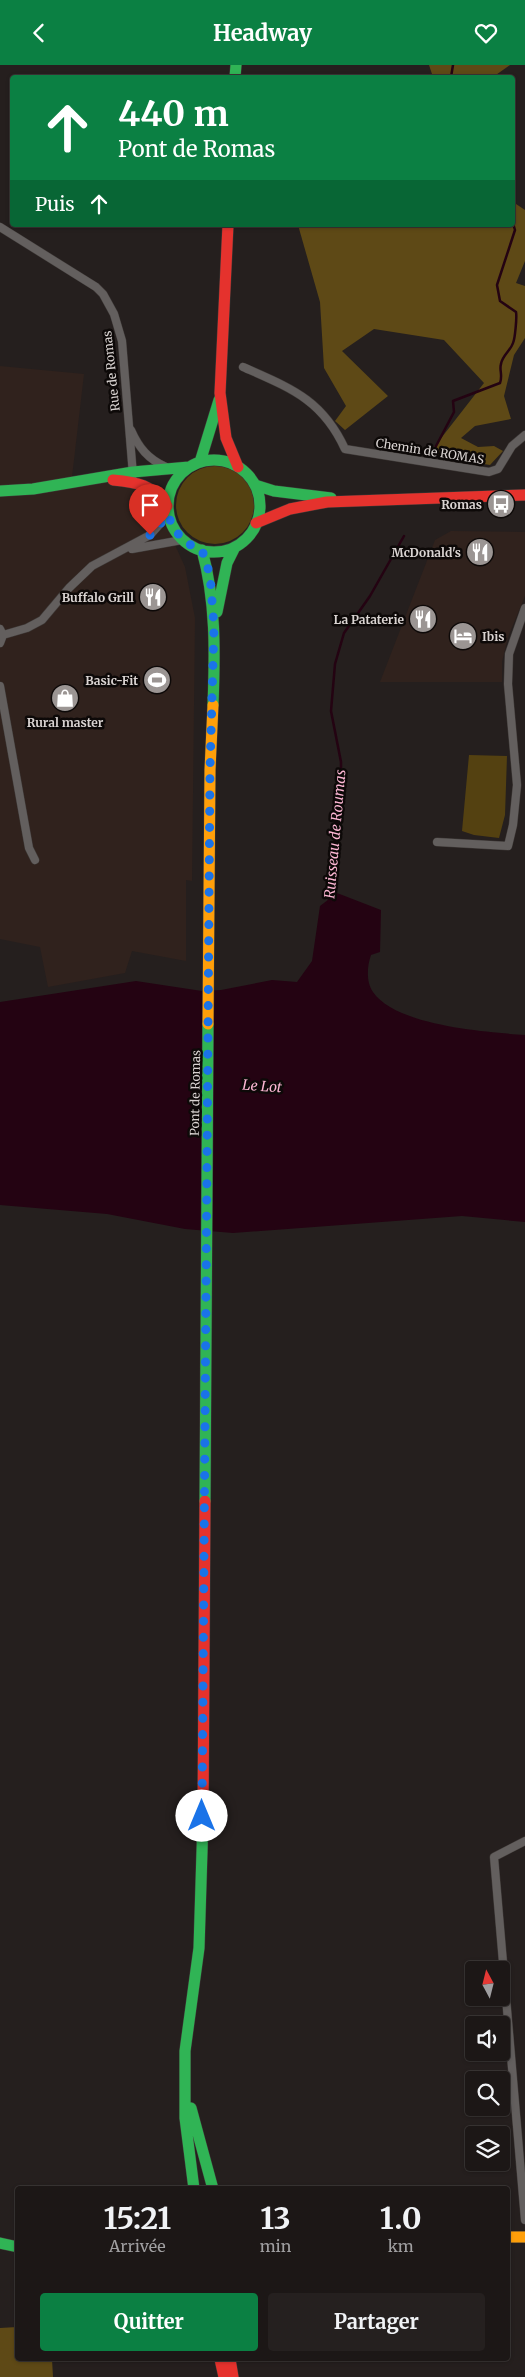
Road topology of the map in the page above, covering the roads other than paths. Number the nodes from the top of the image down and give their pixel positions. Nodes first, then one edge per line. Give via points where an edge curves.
1 (0, 227) edge
2 (228, 227) edge
3 (243, 367) dead end
4 (220, 393) junction
5 (127, 421) junction
6 (525, 435) edge
7 (200, 462) junction
8 (189, 467) junction
9 (238, 467) junction
10 (170, 469) junction
11 (134, 477) junction
12 (255, 485) junction
13 (0, 491) edge
14 (523, 496) edge
15 (350, 500) junction
16 (168, 511) junction
17 (256, 523) junction
18 (182, 540) junction
19 (235, 547) junction
20 (125, 550) junction
21 (202, 550) junction
22 (525, 608) edge
23 (214, 627) junction
24 (1, 635) edge
25 (0, 686) edge
26 (437, 842) dead end
27 (35, 860) dead end
28 (525, 1841) edge
29 (185, 2079) junction
30 (194, 2186) edge
31 (212, 2186) edge
32 (525, 2220) edge
33 (510, 2237) edge
34 (525, 2237) edge
35 (220, 2361) edge
36 (230, 2361) edge
37 (224, 2377) edge
38 (233, 2377) edge

1 - 5 street, Rue de Romas via 103,294 114,314 122,341
2 - 4 main road
3 - 6 street, Chemin de ROMAS via 313,404 326,416 345,449 489,472 498,469 512,446
4 - 7 main road via 212,430
4 - 9 main road via 226,438
5 - 10 street via 142,451
5 - 11 street, Rue de Romas
7 - 8 main road
7 - 9 main road via 220,461
8 - 10 main road
8 - 16 main road via 172,485
9 - 12 main road
10 - 11 main road
11 - 13 main road
11 - 16 main road via 160,495
12 - 15 main road via 274,491
12 - 17 main road via 259,497
14 - 15 main road
15 - 17 main road via 292,508
16 - 18 main road
16 - 20 street via 150,535
17 - 19 main road via 251,533
18 - 20 street
18 - 21 main road
19 - 21 main road via 213,552
19 - 23 main road via 227,563
20 - 24 street via 92,566 42,620
21 - 23 main road via 210,575
22 - 26 street via 509,654 509,698 517,785 508,846
23 - 29 main road, Pont de Romas via 210,769 202,1893 199,1948 188,2018
25 - 27 street via 29,848
28 - 32 street via 494,1857
29 - 30 main road via 185,2118
29 - 31 main road
33 - 34 main road
35 - 37 main road
36 - 38 main road

